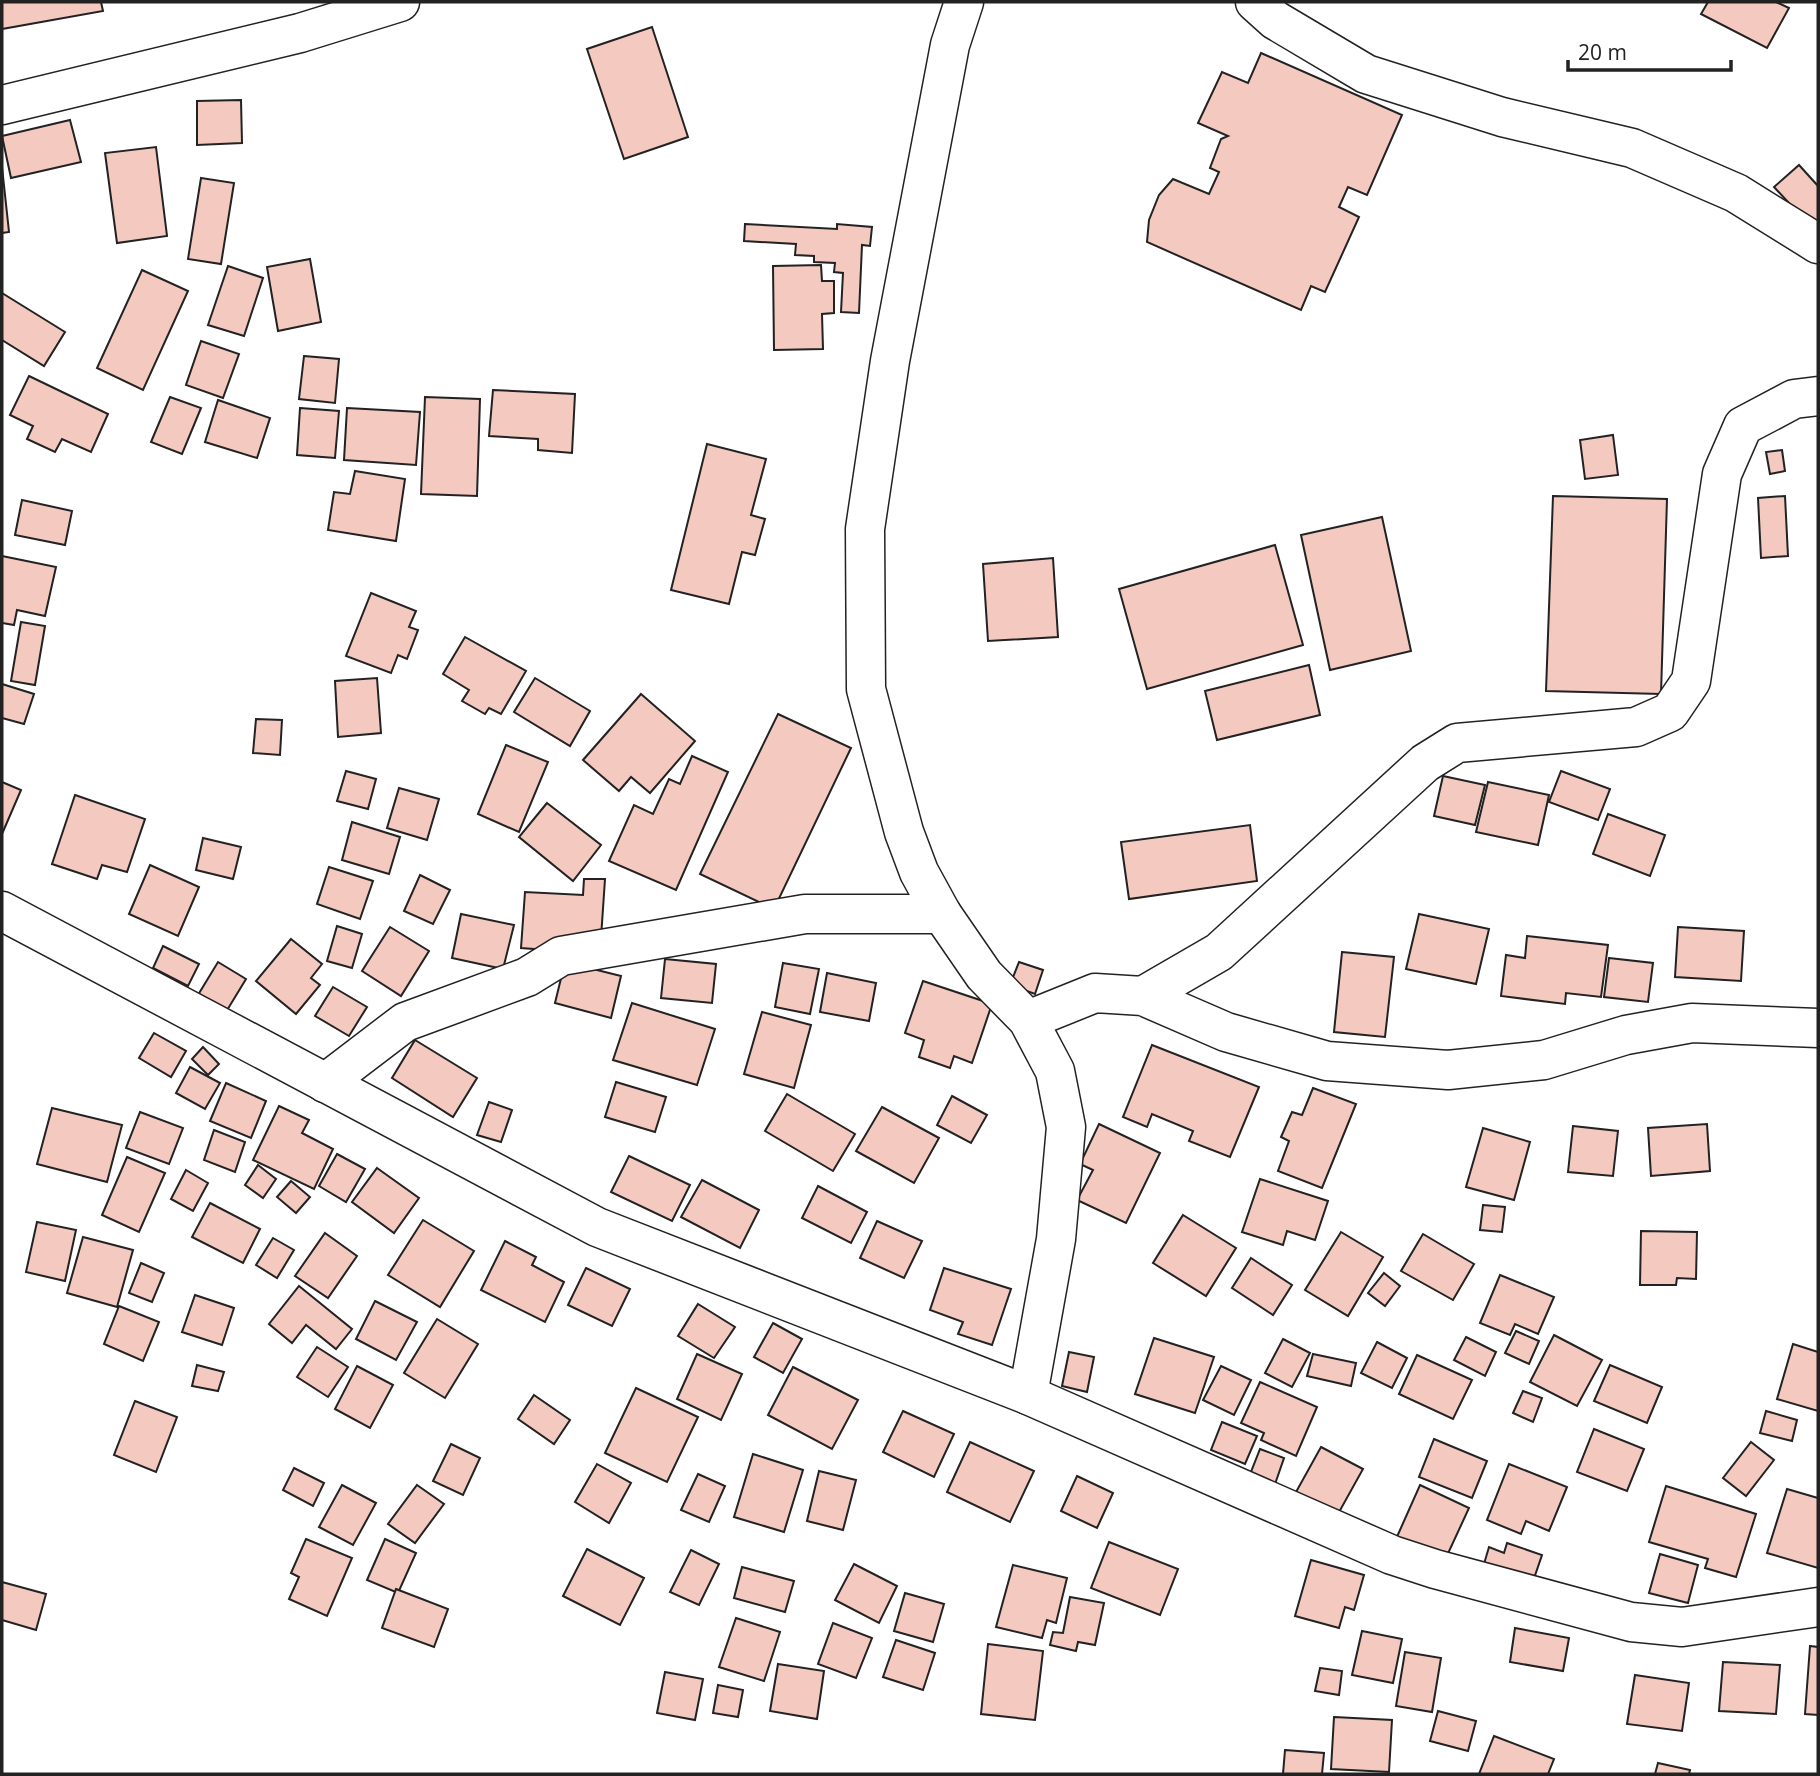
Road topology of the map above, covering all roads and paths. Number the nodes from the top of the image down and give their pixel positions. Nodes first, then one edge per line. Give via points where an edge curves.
1 (400, 2) edge
2 (964, 2) edge
3 (1255, 2) edge
4 (2, 104) edge
5 (1818, 244) edge
6 (1818, 396) edge
7 (2, 911) edge
8 (942, 914) junction
9 (1143, 996) junction
10 (1028, 1020) junction
11 (1818, 1028) edge
12 (325, 1083) junction
13 (1028, 1395) junction
14 (1818, 1607) edge

1 - 4 street via 300,33
2 - 8 street via 950,46 895,333 865,529 866,689 904,832
3 - 5 street via 1275,20 1366,75 1502,117 1632,148 1736,193
6 - 9 street via 1794,399 1743,426 1722,474 1691,681 1670,712 1636,727 1457,743 1424,763 1219,952
7 - 12 street
8 - 10 street via 984,975
8 - 12 street via 805,914 561,956 527,977 405,1022
9 - 10 street via 1095,993
9 - 11 street via 1226,1032 1326,1061 1448,1070 1545,1060 1626,1035 1692,1023
10 - 13 street via 1055,1071 1066,1127 1056,1238
12 - 13 street via 597,1227
13 - 14 street via 1392,1555 1631,1622 1682,1627

